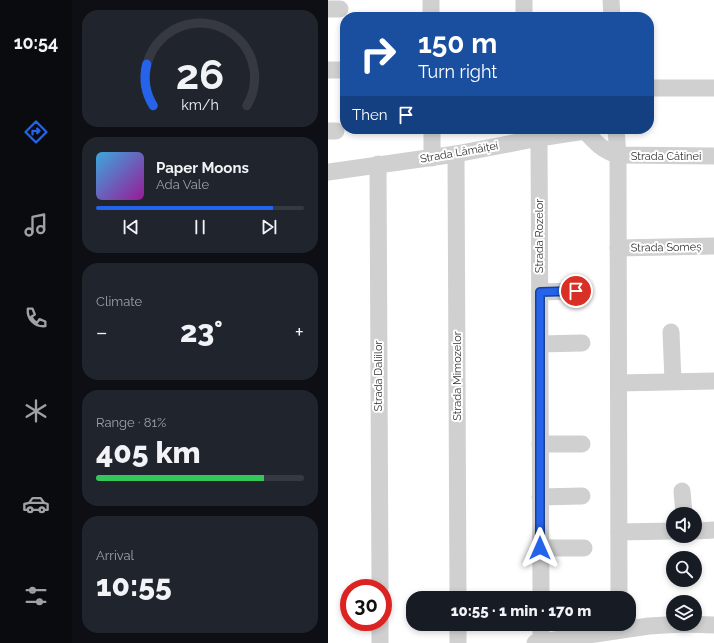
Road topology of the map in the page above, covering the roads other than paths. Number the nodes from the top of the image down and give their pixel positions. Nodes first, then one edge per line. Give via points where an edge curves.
1 (431, 0) edge
2 (524, 0) edge
3 (611, 0) edge
4 (431, 12) edge
5 (524, 12) edge
6 (612, 12) edge
7 (654, 88) edge
8 (714, 88) edge
9 (432, 134) edge
10 (549, 134) edge
11 (589, 134) edge
12 (616, 134) edge
13 (530, 136) edge
14 (456, 154) junction
15 (618, 155) junction
16 (714, 156) edge
17 (432, 158) junction
18 (378, 164) junction
19 (328, 172) edge
20 (714, 246) edge
21 (618, 248) junction
22 (576, 291) dead end
23 (540, 292) junction
24 (671, 332) dead end
25 (582, 343) dead end
26 (540, 344) junction
27 (714, 381) edge
28 (673, 382) junction
29 (619, 383) junction
30 (540, 444) junction
31 (582, 444) dead end
32 (682, 491) dead end
33 (582, 496) dead end
34 (540, 497) junction
35 (683, 507) edge
36 (714, 530) edge
37 (666, 531) edge
38 (702, 531) edge
39 (619, 532) junction
40 (540, 548) junction
41 (584, 548) dead end
42 (380, 579) edge
43 (458, 591) edge
44 (541, 591) edge
45 (619, 591) edge
46 (714, 625) edge
47 (636, 627) edge
48 (380, 631) edge
49 (458, 631) edge
50 (540, 631) edge
51 (602, 631) edge
52 (538, 642) edge
53 (380, 643) edge
54 (458, 643) edge

1 - 4 street
2 - 5 street
3 - 6 street
7 - 8 street
9 - 17 street
10 - 13 street, Strada Lămâiței
11 - 15 street via 601,148
12 - 15 street
13 - 14 street, Strada Lămâiței
13 - 23 street, Strada Rozelor
14 - 17 street, Strada Lămâiței
14 - 43 street, Strada Mimozelor
15 - 16 street, Strada Cătinei
15 - 21 street
17 - 18 street, Strada Lămâiței
18 - 19 street, Strada Lămâiței
18 - 42 street, Strada Daliilor
20 - 21 street, Strada Someș
21 - 29 street
22 - 23 street
23 - 26 street, Strada Rozelor
24 - 28 street
25 - 26 street
26 - 30 street, Strada Rozelor
27 - 28 street
28 - 29 street
29 - 39 street
30 - 31 street
30 - 34 street, Strada Rozelor
32 - 35 street
33 - 34 street
34 - 40 street, Strada Rozelor
36 - 38 street
37 - 39 street
39 - 45 street
40 - 41 street
40 - 44 street, Strada Rozelor
46 - 47 street
48 - 53 street
49 - 54 street
50 - 52 street
51 - 52 street

